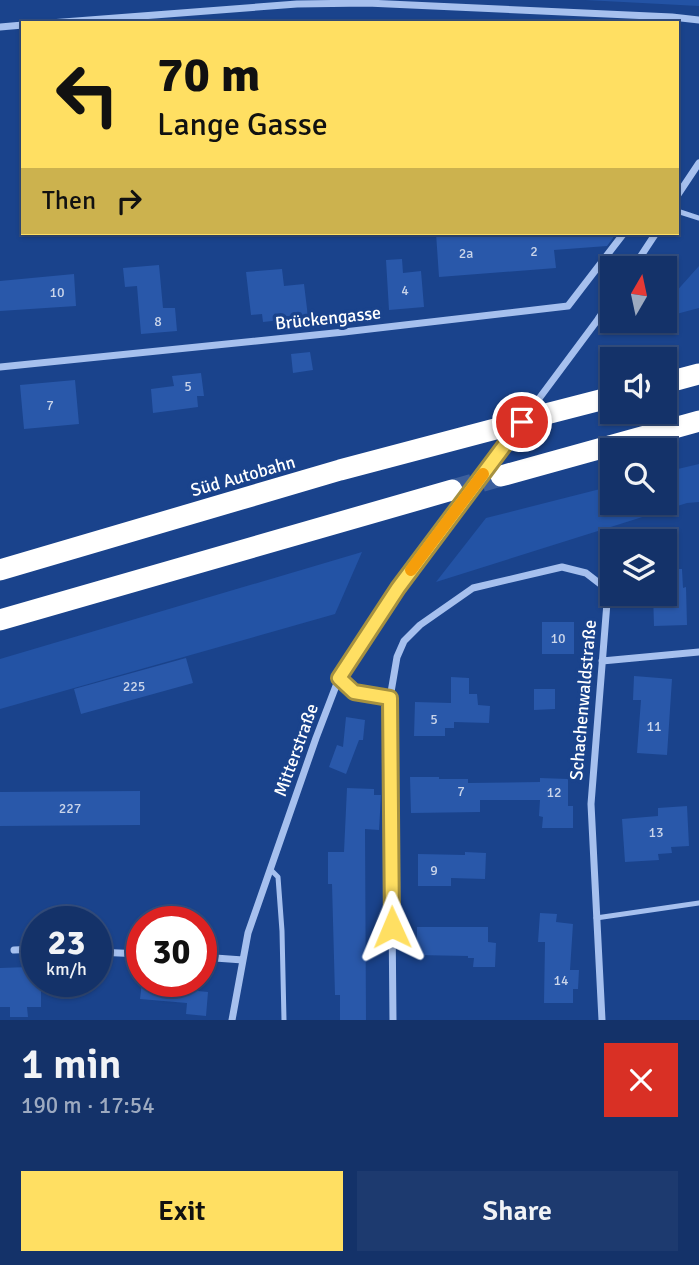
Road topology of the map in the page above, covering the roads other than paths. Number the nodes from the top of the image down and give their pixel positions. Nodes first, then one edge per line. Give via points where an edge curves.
1 (699, 20) edge
2 (76, 21) edge
3 (21, 25) edge
4 (0, 27) edge
5 (699, 163) edge
6 (679, 194) edge
7 (679, 212) edge
8 (699, 218) edge
9 (622, 235) edge
10 (655, 235) edge
11 (640, 256) edge
12 (600, 316) edge
13 (0, 367) edge
14 (699, 374) edge
15 (677, 380) edge
16 (600, 400) edge
17 (546, 414) tunnel mouth
18 (699, 421) edge
19 (499, 428) tunnel mouth
20 (501, 476) tunnel mouth
21 (452, 490) tunnel mouth
22 (0, 570) edge
23 (0, 620) edge
24 (699, 652) edge
25 (602, 661) junction
26 (339, 678) junction
27 (390, 698) junction
28 (271, 870) junction
29 (699, 903) edge
30 (596, 918) junction
31 (14, 950) dead end
32 (21, 950) edge
33 (217, 958) edge
34 (243, 960) junction
35 (232, 1020) edge
36 (284, 1020) edge
37 (393, 1020) edge
38 (602, 1020) edge

1 - 2 street via 367,3
3 - 4 street
5 - 6 street
7 - 8 lane
9 - 13 street, Brückengasse via 568,306
10 - 11 street
12 - 26 street, Mitterstraße, bridge via 398,588
14 - 15 highway
16 - 17 highway
18 - 20 highway
19 - 22 highway, Süd Autobahn
21 - 23 highway
24 - 25 street
25 - 27 street, Schachenwaldstraße via 608,590 586,573 562,567 473,588 420,625 404,641 397,657
25 - 30 street, Schachenwaldstraße via 591,804
26 - 27 street via 354,692
26 - 28 street, Mitterstraße
27 - 37 street
28 - 34 street, Mitterstraße
28 - 36 lane via 278,877
29 - 30 lane
30 - 38 street, Schachenwaldstraße
31 - 32 street
33 - 34 street
34 - 35 street, Mitterstraße

